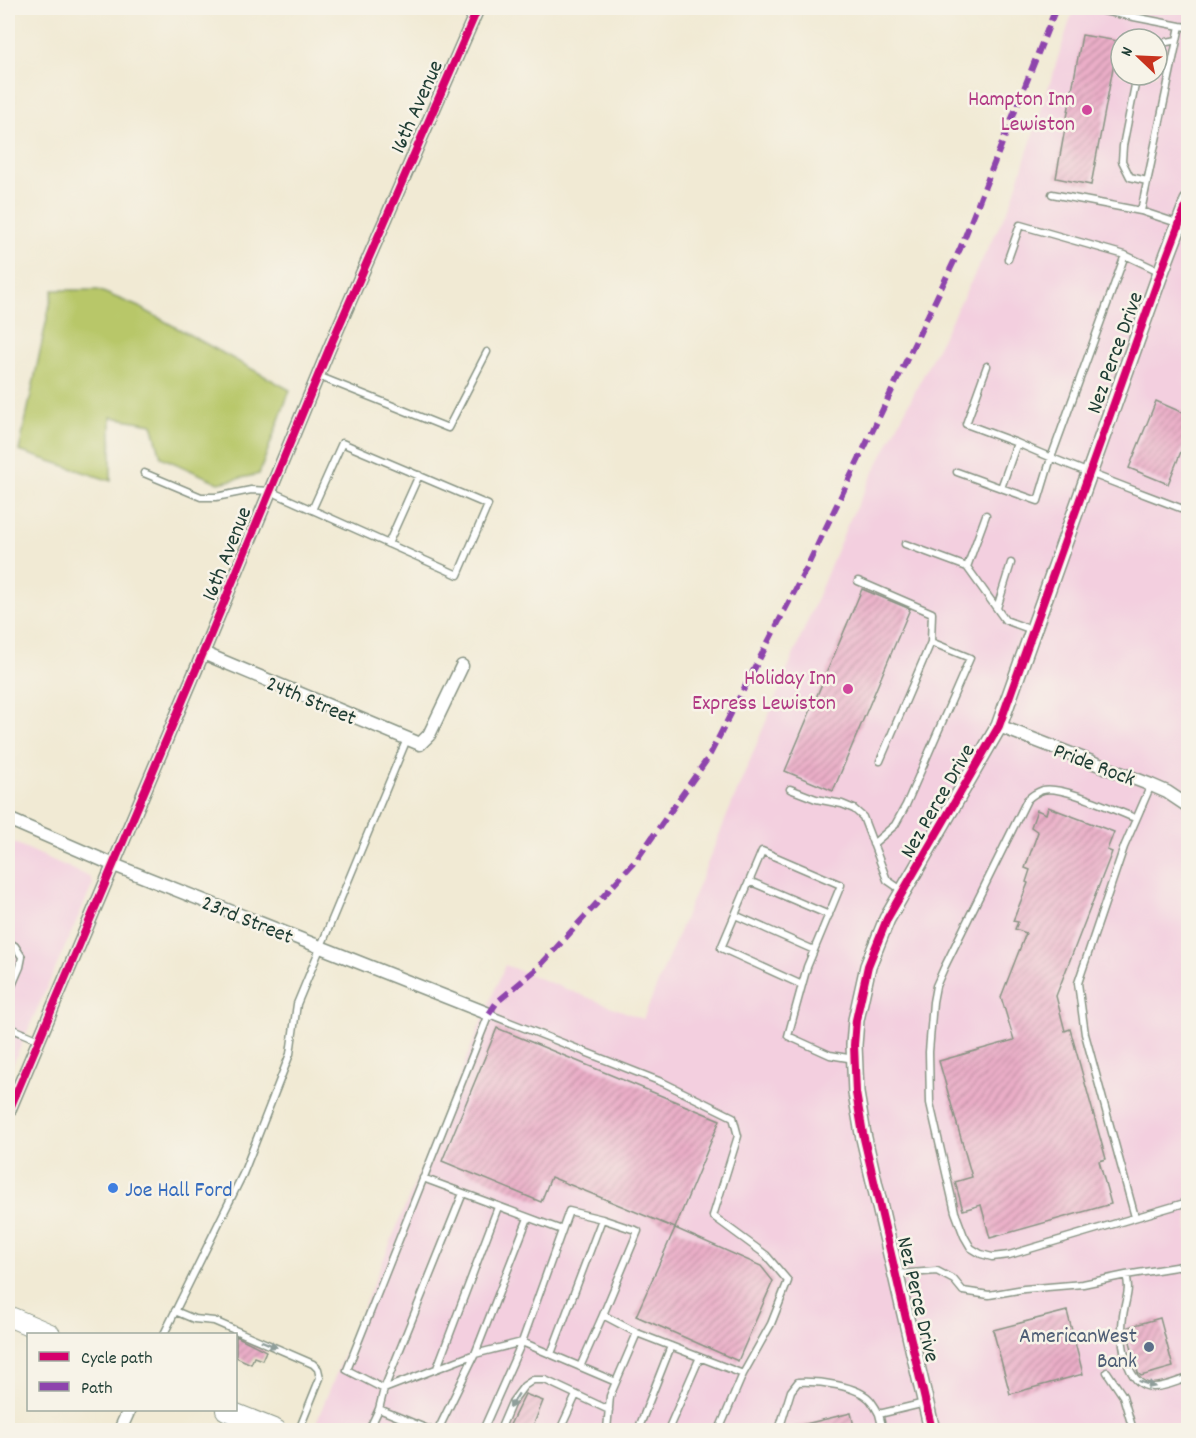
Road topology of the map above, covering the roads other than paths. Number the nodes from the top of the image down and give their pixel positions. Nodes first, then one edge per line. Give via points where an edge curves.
1 (478, 8) edge
2 (1088, 8) edge
3 (1180, 26) junction
4 (1188, 27) edge
5 (1177, 40) junction
6 (1169, 42) edge
7 (1135, 87) edge
8 (1147, 181) junction
9 (1052, 194) dead end
10 (1188, 201) edge
11 (1141, 211) junction
12 (1180, 224) junction
13 (1125, 255) junction
14 (1008, 259) dead end
15 (1161, 272) junction
16 (487, 352) dead end
17 (987, 366) dead end
18 (318, 376) junction
19 (1017, 443) junction
20 (1051, 458) junction
21 (957, 472) dead end
22 (144, 473) dead end
23 (1088, 473) junction
24 (419, 475) junction
25 (1001, 488) junction
26 (270, 491) junction
27 (312, 510) junction
28 (1188, 511) edge
29 (986, 515) dead end
30 (388, 544) junction
31 (905, 544) dead end
32 (1011, 563) dead end
33 (967, 567) junction
34 (858, 581) dead end
35 (997, 608) junction
36 (1033, 630) junction
37 (931, 642) junction
38 (203, 653) junction
39 (462, 666) dead end
40 (999, 726) junction
41 (407, 739) junction
42 (880, 761) dead end
43 (1151, 785) junction
44 (790, 789) dead end
45 (1188, 806) edge
46 (1135, 818) junction
47 (8, 819) edge
48 (873, 844) junction
49 (114, 865) junction
50 (749, 881) junction
51 (904, 892) junction
52 (735, 915) junction
53 (829, 915) junction
54 (8, 942) edge
55 (320, 947) junction
56 (814, 950) junction
57 (802, 985) junction
58 (8, 995) edge
59 (489, 1014) junction
60 (8, 1027) edge
61 (39, 1040) junction
62 (855, 1059) junction
63 (10, 1098) edge
64 (8, 1113) edge
65 (423, 1178) junction
66 (464, 1194) junction
67 (1188, 1202) edge
68 (498, 1206) junction
69 (1135, 1217) junction
70 (528, 1218) junction
71 (602, 1219) junction
72 (562, 1230) junction
73 (1188, 1265) edge
74 (897, 1274) junction
75 (1126, 1275) junction
76 (175, 1311) junction
77 (603, 1315) junction
78 (8, 1316) edge
79 (637, 1332) junction
80 (46, 1333) edge
81 (165, 1333) edge
82 (522, 1342) junction
83 (671, 1346) junction
84 (475, 1354) junction
85 (551, 1354) junction
86 (700, 1357) junction
87 (580, 1367) junction
88 (437, 1368) junction
89 (1107, 1372) dead end
90 (743, 1374) junction
91 (1188, 1378) edge
92 (616, 1382) junction
93 (384, 1389) junction
94 (576, 1395) junction
95 (926, 1402) junction
96 (379, 1409) junction
97 (609, 1410) junction
98 (129, 1411) edge
99 (228, 1411) edge
100 (879, 1414) junction
101 (122, 1430) edge
102 (276, 1431) edge
103 (299, 1431) edge
104 (369, 1431) edge
105 (430, 1431) edge
106 (438, 1431) edge
107 (483, 1431) edge
108 (500, 1431) edge
109 (560, 1431) edge
110 (607, 1431) edge
111 (638, 1431) edge
112 (668, 1431) edge
113 (719, 1431) edge
114 (779, 1431) edge
115 (883, 1431) edge
116 (932, 1431) edge
117 (1133, 1431) edge

1 - 18 street, 16th Avenue
2 - 3 lane
3 - 4 lane
3 - 5 lane
5 - 6 lane
5 - 8 lane
7 - 8 lane via 1122,161 1130,177
8 - 11 lane
9 - 11 lane
10 - 12 street, Nez Perce Drive
11 - 12 lane
12 - 15 street, Nez Perce Drive
13 - 14 lane via 1020,225
13 - 15 lane
13 - 20 lane
15 - 23 street, Nez Perce Drive
16 - 18 lane via 448,428
17 - 19 lane via 966,424
18 - 26 street, 16th Avenue
19 - 20 lane
19 - 25 lane
20 - 23 lane
20 - 25 lane via 1038,501
21 - 25 lane
22 - 26 lane via 201,497
23 - 28 lane
23 - 36 street, Nez Perce Drive
24 - 27 lane via 342,442
24 - 30 lane
24 - 30 lane via 488,505 458,575
26 - 27 lane
26 - 38 street, 16th Avenue
27 - 30 lane
29 - 33 lane
31 - 33 lane
32 - 35 lane
33 - 35 lane
34 - 37 lane via 932,612
35 - 36 lane via 1005,620
36 - 40 street, Nez Perce Drive
37 - 42 lane
37 - 48 lane via 970,658 906,805 895,825
38 - 41 street, 24th Street
38 - 49 street, 16th Avenue
39 - 41 street, 24th Street via 429,735 420,744
40 - 43 street, Pride Rock
40 - 51 street, Nez Perce Drive
41 - 55 lane
43 - 45 street, Pride Rock
43 - 46 lane
44 - 48 lane via 854,809 863,817
46 - 69 lane via 1078,983 1085,1034
46 - 69 lane via 1065,791 1051,789 1027,800 936,986 928,1052 930,1103 955,1212 971,1248 993,1257 1009,1255
47 - 49 street, 23rd Street
48 - 51 lane via 887,880
49 - 55 street, 23rd Street
49 - 61 street, 16th Avenue
50 - 52 lane
50 - 53 lane
50 - 53 lane via 762,851 841,885
51 - 62 street, Nez Perce Drive via 887,919 868,966 856,1020
52 - 56 lane
52 - 57 lane via 721,948
53 - 56 lane
54 - 58 lane via 22,957
55 - 59 street, 23rd Street
55 - 76 lane via 297,1004 290,1054 243,1174
56 - 57 lane
57 - 62 lane via 788,1036 830,1054
59 - 65 lane
59 - 90 lane via 664,1083 734,1117 738,1136 713,1216 766,1255 788,1281 771,1324
60 - 61 lane
61 - 63 street, 16th Avenue
62 - 74 street, Nez Perce Drive via 863,1134
63 - 64 street, 16th Avenue
65 - 66 lane
65 - 93 lane via 347,1370
66 - 68 lane
66 - 93 lane
67 - 69 lane
68 - 70 lane
68 - 88 lane
70 - 72 lane
70 - 84 lane
71 - 72 lane via 569,1211
71 - 77 lane via 638,1231
71 - 85 lane
72 - 82 lane
73 - 75 lane
74 - 75 lane via 937,1271 954,1280 963,1291 989,1295
74 - 95 street, Nez Perce Drive
75 -> 91 lane via 1129,1287 1122,1337 1131,1374 1142,1384 1156,1388
76 - 81 lane
76 -> 103 lane via 194,1319 214,1321 313,1364 320,1378
77 - 79 lane
77 - 87 lane
78 - 80 main road
79 - 83 lane
79 - 92 lane
82 - 84 lane
82 - 85 lane
82 - 107 lane
83 - 86 lane
83 - 111 lane
84 - 88 lane
84 - 106 lane
85 - 87 lane
86 - 90 lane
86 - 112 lane
87 - 92 lane
88 - 93 lane
89 - 117 lane via 1123,1396
90 - 113 lane
92 - 97 lane
93 - 96 lane
94 - 97 lane
94 -> 108 lane via 545,1380 533,1380 512,1402
94 - 109 lane
95 - 100 lane
95 - 116 street, Nez Perce Drive
96 - 104 lane
96 - 105 lane
97 - 110 lane
98 - 101 street
99 - 102 main road
100 - 114 lane via 861,1393 813,1381 798,1382 790,1391
100 - 115 lane

